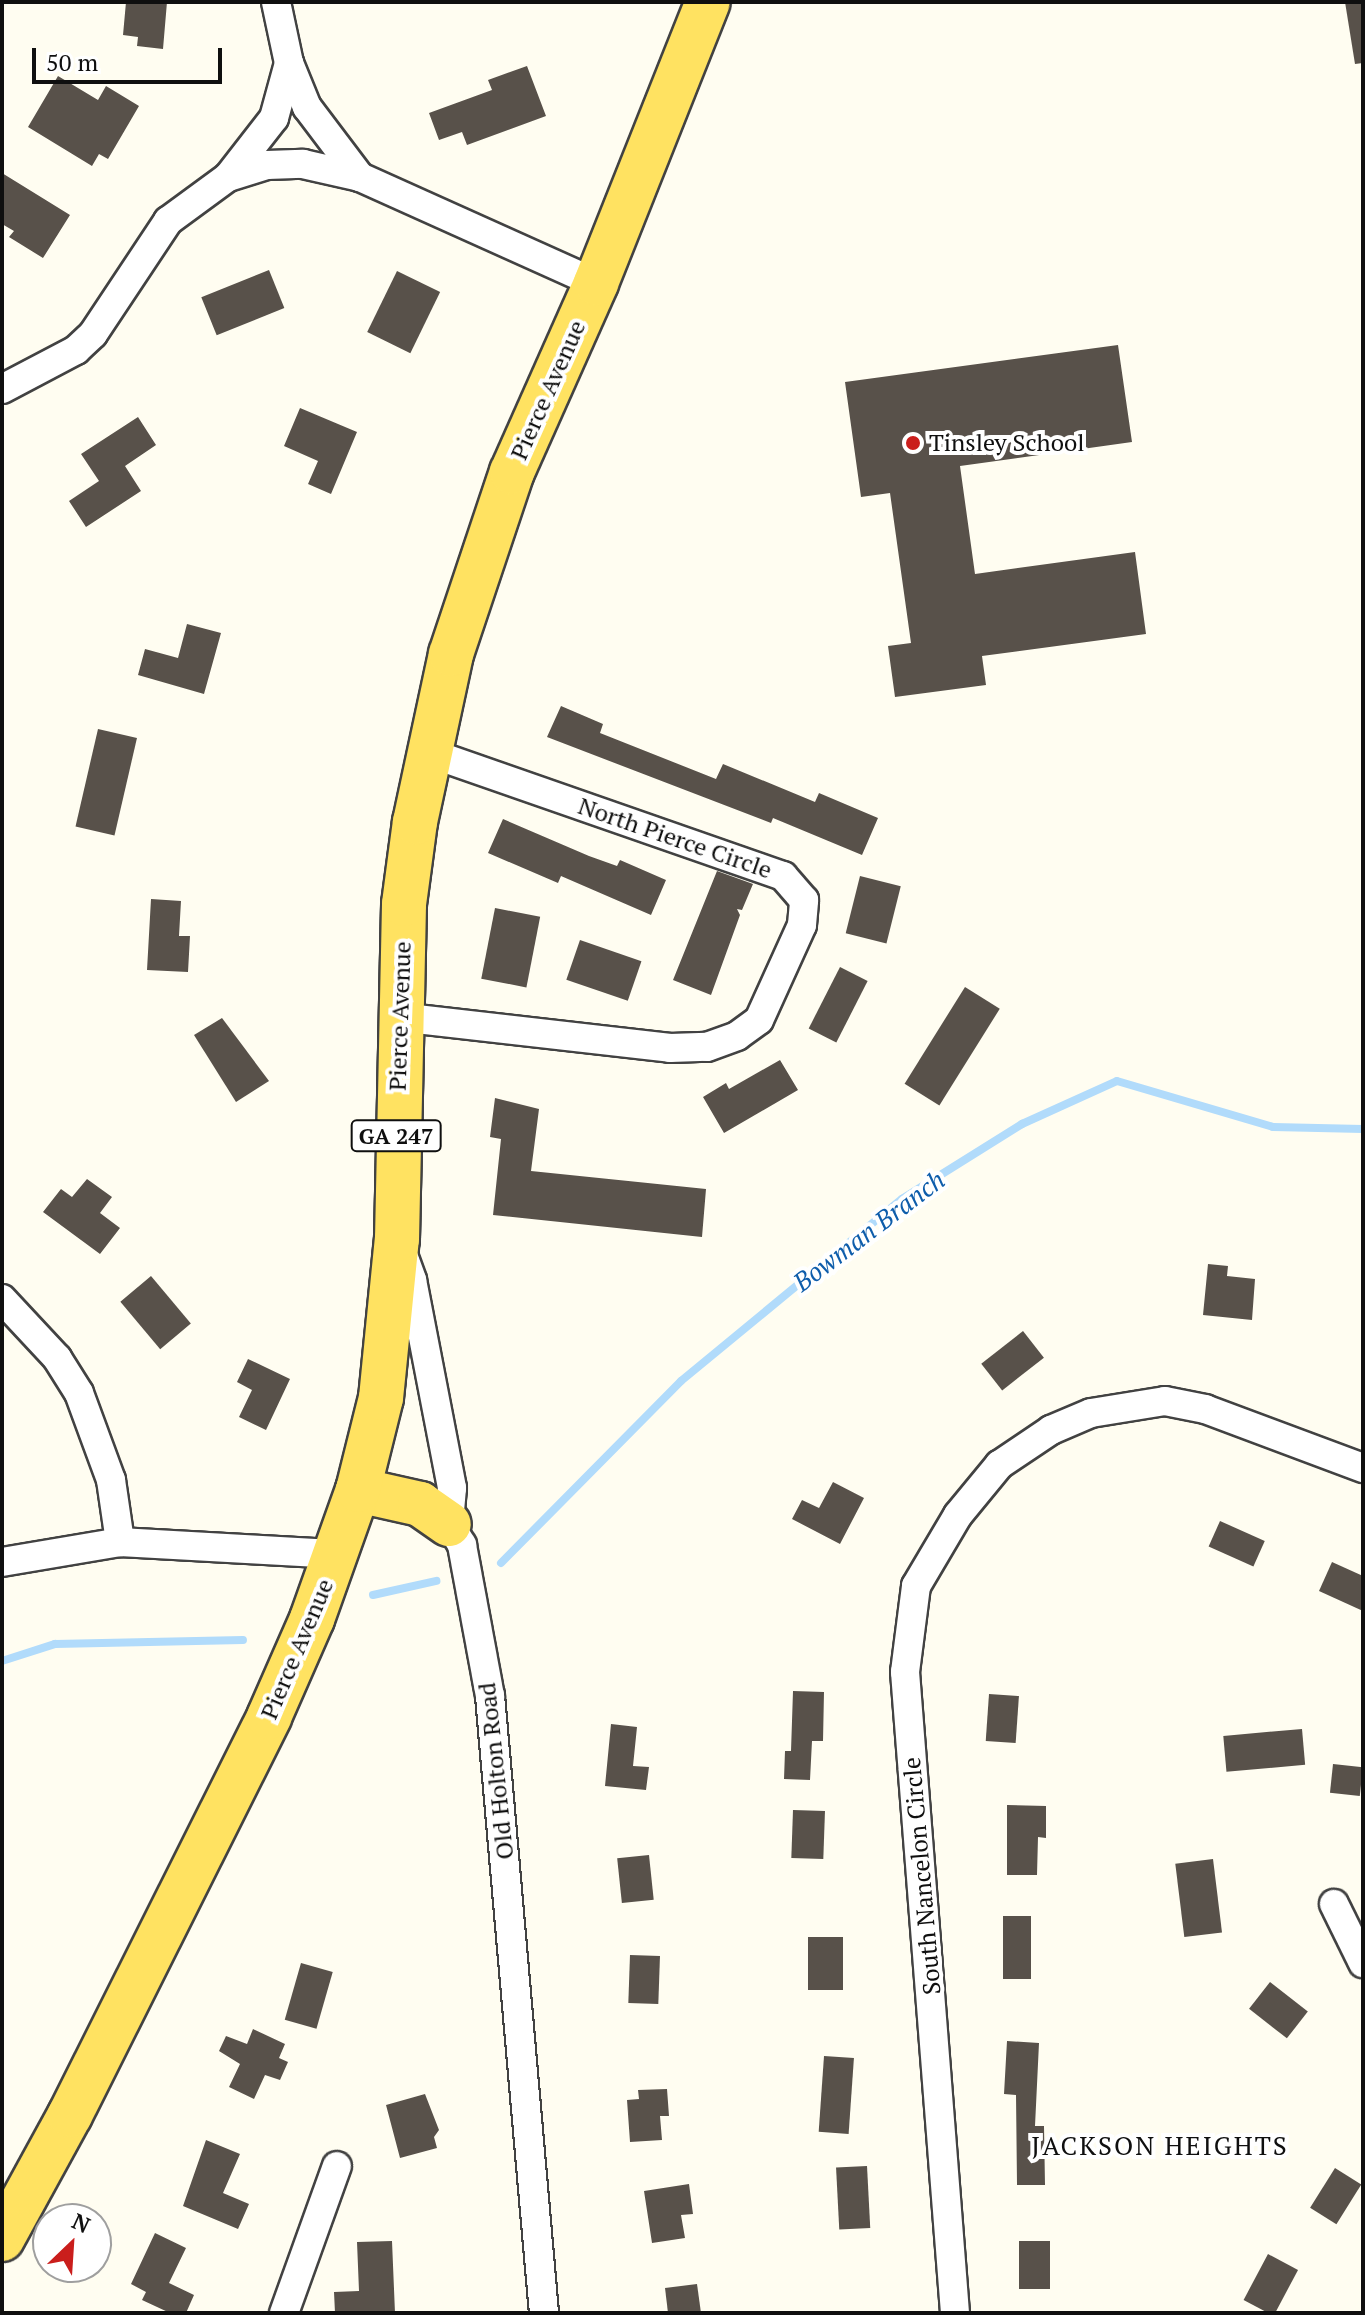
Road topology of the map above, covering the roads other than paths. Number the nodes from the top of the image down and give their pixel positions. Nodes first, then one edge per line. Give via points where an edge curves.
1 (276, 2) edge
2 (708, 2) edge
3 (289, 63) junction
4 (228, 177) junction
5 (360, 177) junction
6 (596, 283) junction
7 (2, 389) edge
8 (429, 753) junction
9 (399, 1017) junction
10 (397, 1239) junction
11 (2, 1299) edge
12 (1363, 1468) edge
13 (358, 1490) junction
14 (449, 1524) junction
15 (120, 1542) junction
16 (337, 1554) junction
17 (2, 1562) edge
18 (1334, 1904) dead end
19 (1363, 1963) edge
20 (337, 2166) dead end
21 (2, 2239) edge
22 (284, 2313) edge
23 (544, 2313) edge
24 (955, 2313) edge

1 - 3 street
2 - 6 main road, Pierce Avenue / GA 247
3 - 4 street via 274,118
3 - 5 street via 307,107
4 - 5 street via 267,165 303,164
4 - 7 street via 168,221 85,342 56,365
5 - 6 street
6 - 8 main road, Pierce Avenue / GA 247 via 475,570
8 - 9 main road, Pierce Avenue / GA 247 via 404,904
8 - 9 street, North Pierce Circle via 783,876 804,900 802,925 759,1020 737,1036 707,1047 670,1048
9 - 10 main road, Pierce Avenue / GA 247
10 - 13 main road, Pierce Avenue / GA 247 via 381,1398
10 - 14 street, Old Holton Road via 412,1280 452,1488
11 - 15 street via 57,1358 79,1393 111,1480
12 - 24 street, South Nancelon Circle via 1205,1409 1165,1401 1091,1413 1051,1430 999,1465 958,1515 916,1586 905,1672
13 - 14 main road via 420,1504
13 - 16 main road, Pierce Avenue / GA 247
14 - 23 street, Old Holton Road via 462,1545 490,1696
15 - 16 street
15 - 17 street
16 - 21 main road, Pierce Avenue / GA 247 via 269,1717 70,2115
18 - 19 street
20 - 22 street

